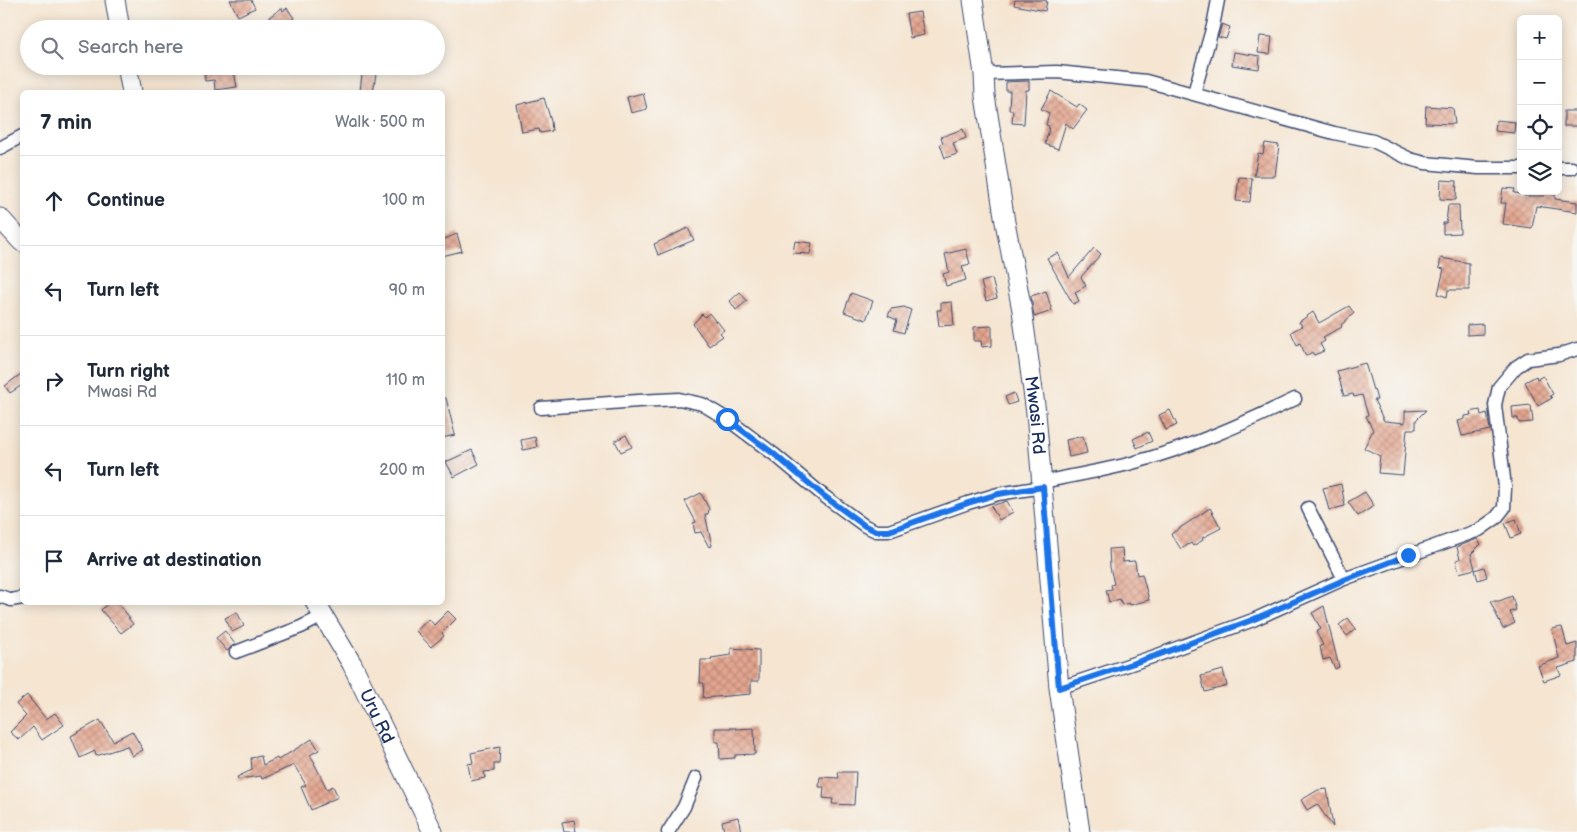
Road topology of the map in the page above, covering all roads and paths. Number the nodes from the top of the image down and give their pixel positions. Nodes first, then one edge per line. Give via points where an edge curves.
1 (115, 0) edge
2 (973, 0) edge
3 (1218, 0) edge
4 (118, 20) edge
5 (984, 74) junction
6 (129, 75) edge
7 (132, 90) edge
8 (1194, 94) junction
9 (20, 137) edge
10 (0, 148) edge
11 (1517, 168) edge
12 (1562, 168) edge
13 (1572, 168) dead end
14 (0, 218) edge
15 (20, 240) edge
16 (1577, 349) edge
17 (1296, 399) dead end
18 (541, 408) dead end
19 (1043, 484) junction
20 (1308, 508) dead end
21 (1344, 580) junction
22 (0, 596) edge
23 (20, 598) edge
24 (319, 609) edge
25 (236, 652) dead end
26 (1059, 688) junction
27 (696, 778) dead end
28 (433, 832) edge
29 (668, 832) edge
30 (1080, 832) edge

1 - 4 street
2 - 5 street, Mwasi Rd
3 - 8 street
5 - 8 street via 1057,72 1100,75 1146,81
5 - 19 street, Mwasi Rd via 1005,222 1023,319
6 - 7 street
8 - 11 street via 1373,141 1425,163
9 - 10 street
12 - 13 street
14 - 15 street
16 - 21 street via 1528,359 1516,367 1499,387 1495,406 1505,487 1504,508 1496,518 1480,530
17 - 19 street via 1165,453
18 - 19 street via 679,399 702,404 727,419 824,496 876,531 889,531 968,503
19 - 26 street, Mwasi Rd
20 - 21 street
21 - 26 street via 1252,620
22 - 23 street via 12,600
24 - 25 street via 300,627
24 - 28 street, Uru Rd via 352,664
26 - 30 street, Mwasi Rd
27 - 29 street via 684,807

